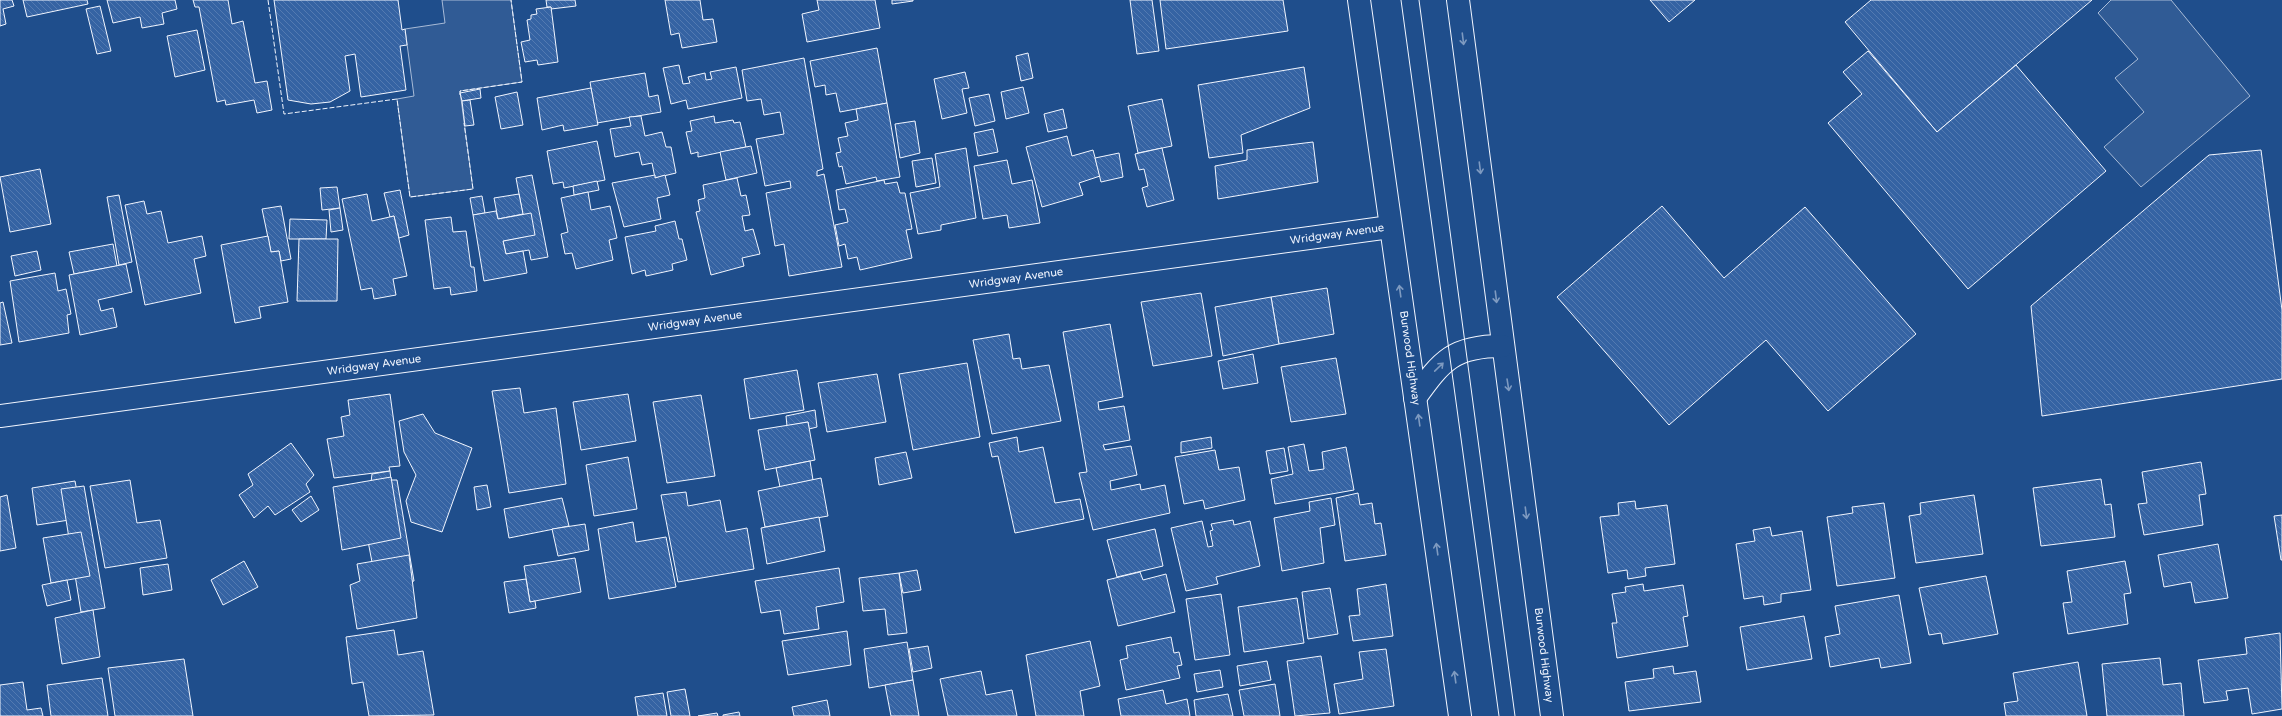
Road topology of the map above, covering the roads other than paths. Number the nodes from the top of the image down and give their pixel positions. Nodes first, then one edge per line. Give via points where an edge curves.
1 (1359, 0) edge
2 (1458, 0) edge
3 (1390, 227) junction
4 (1502, 346) junction
5 (1416, 398) junction
6 (0, 416) edge
7 (1460, 716) edge
8 (1552, 716) edge

1 - 3 main road, Burwood Highway
2 -> 4 main road, Burwood Highway
5 -> 3 main road, Burwood Highway
3 - 6 main road, Wridgway Avenue
5 -> 4 main road via 1433,373 1451,356 1480,346
4 -> 8 main road, Burwood Highway
7 -> 5 main road, Burwood Highway

